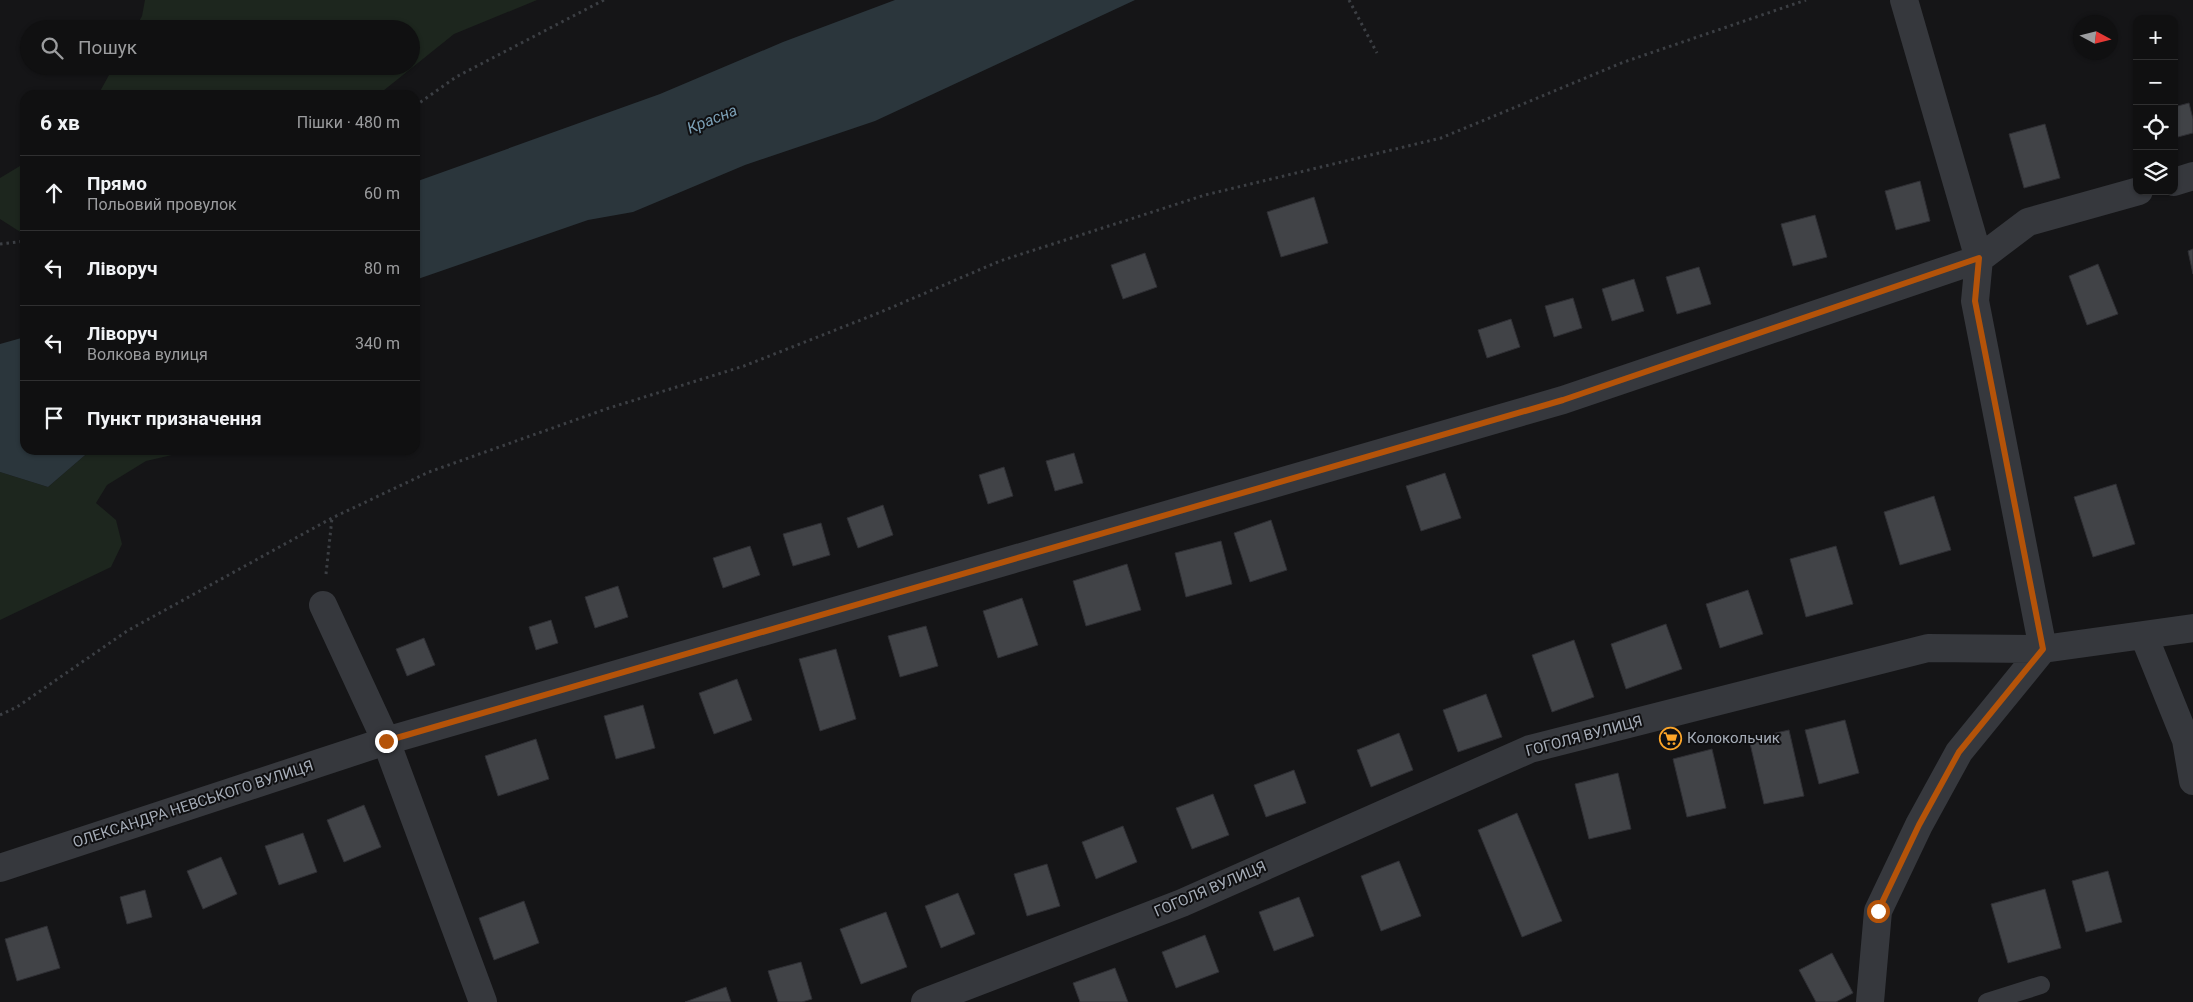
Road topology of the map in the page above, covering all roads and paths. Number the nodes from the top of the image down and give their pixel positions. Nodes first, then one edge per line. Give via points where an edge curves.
1 (604, 0) edge
2 (1349, 0) edge
3 (1806, 0) edge
4 (1904, 0) edge
5 (1377, 53) dead end
6 (420, 102) edge
7 (2193, 176) edge
8 (2178, 181) edge
9 (2133, 193) edge
10 (20, 242) edge
11 (0, 244) edge
12 (1979, 258) junction
13 (332, 518) junction
14 (323, 605) joint
15 (2193, 628) edge
16 (2144, 636) junction
17 (2043, 649) junction
18 (0, 715) edge
19 (386, 741) junction
20 (2193, 780) edge
21 (0, 868) edge
22 (2041, 985) dead end
23 (483, 1002) edge
24 (925, 1002) edge
25 (1870, 1002) edge
26 (1988, 1002) edge

1 - 6 path via 456,77
2 - 5 path
3 - 13 path via 1624,62 1441,138 1205,195 1000,261 744,366 606,409 429,472
4 - 12 street
7 - 8 street
9 - 12 street, ОЛЕКСАНДРА НЕВСЬКОГО ВУЛИЦЯ via 2028,222
10 - 11 path
12 - 17 street via 1975,301
12 - 19 street, ОЛЕКСАНДРА НЕВСЬКОГО ВУЛИЦЯ via 1563,400
13 - 14 path
13 - 18 path via 127,631 17,707
14 - 19 street
15 - 16 street, ГОГОЛЯ ВУЛИЦЯ
16 - 17 street, ГОГОЛЯ ВУЛИЦЯ
16 - 20 street via 2186,740
17 - 24 street, ГОГОЛЯ ВУЛИЦЯ via 1928,648 1530,749 1182,902
17 - 25 street via 1959,752 1915,833 1878,911
19 - 21 street, ОЛЕКСАНДРА НЕВСЬКОГО ВУЛИЦЯ
19 - 23 street
22 - 26 lane

